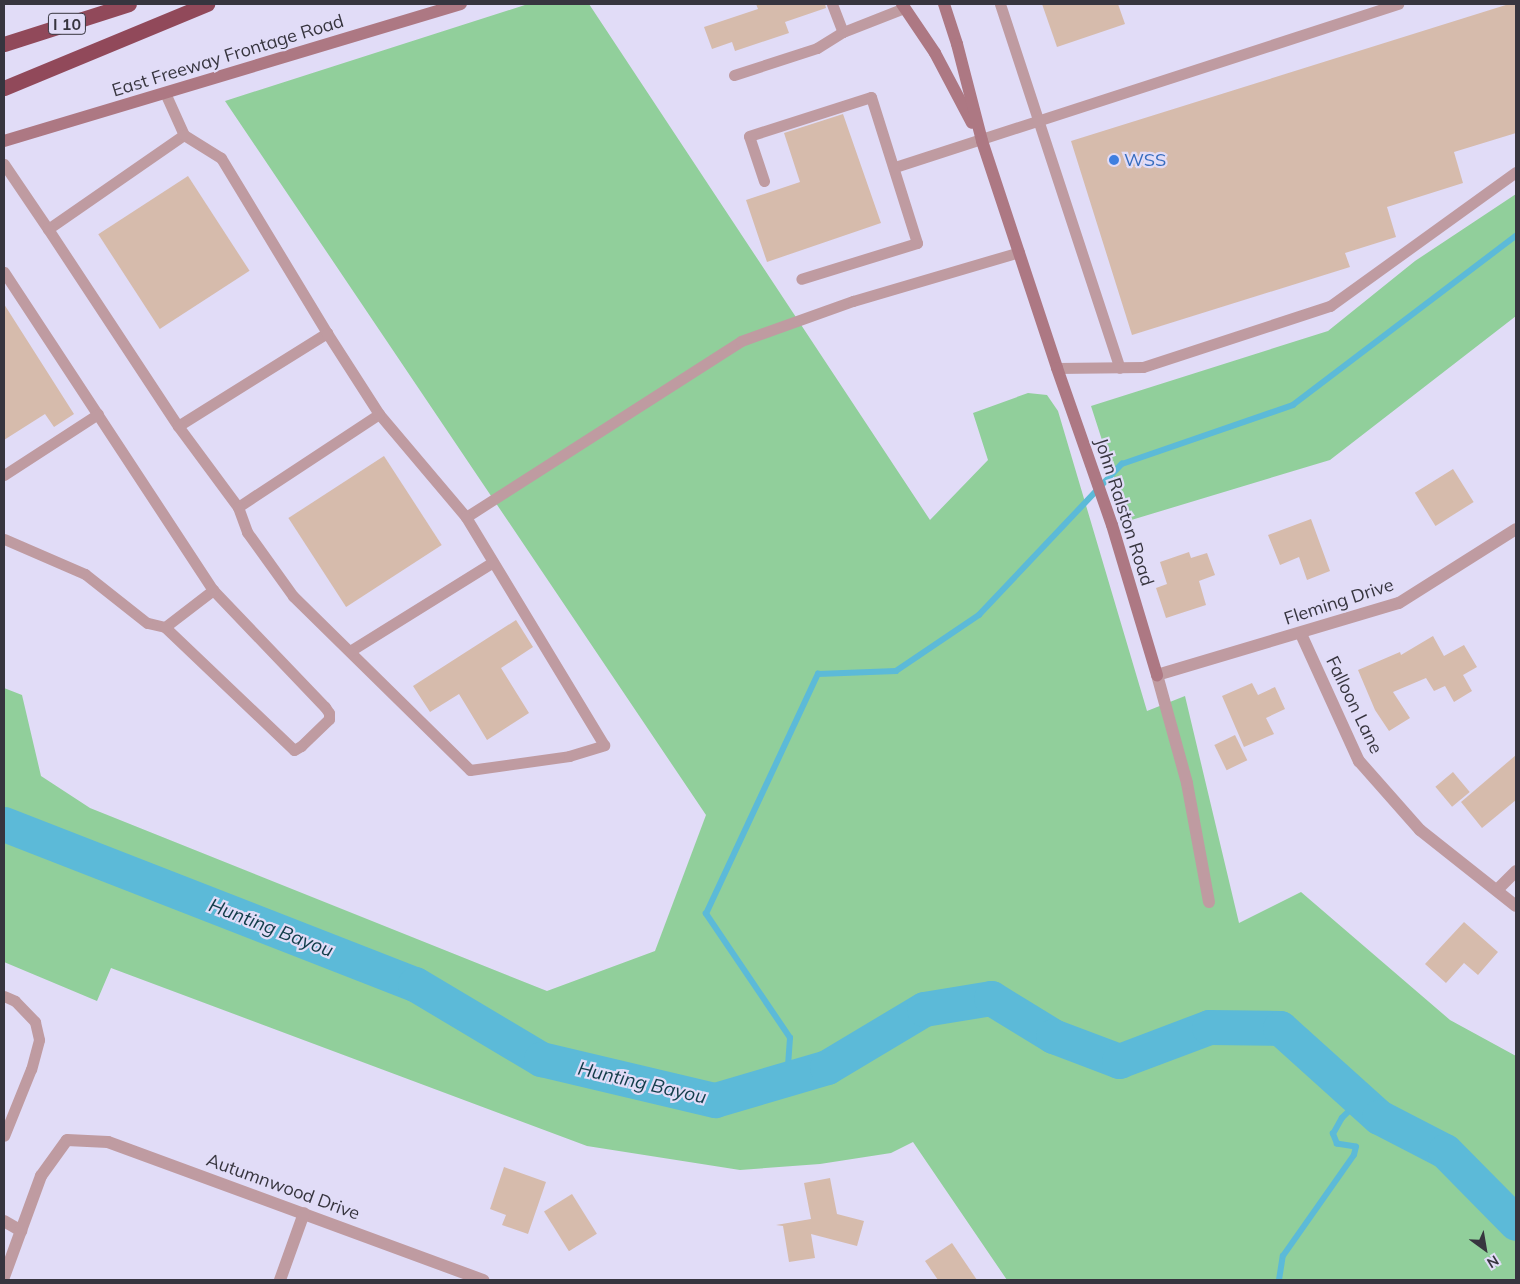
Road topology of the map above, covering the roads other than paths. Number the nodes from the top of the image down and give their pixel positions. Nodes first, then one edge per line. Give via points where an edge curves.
1 (129, 4) edge
2 (207, 4) edge
3 (461, 4) edge
4 (832, 4) edge
5 (944, 4) edge
6 (1000, 4) edge
7 (1398, 4) edge
8 (903, 6) edge
9 (842, 32) junction
10 (4, 44) edge
11 (734, 75) dead end
12 (4, 88) edge
13 (165, 92) junction
14 (1038, 121) junction
15 (184, 135) junction
16 (4, 141) edge
17 (982, 141) junction
18 (4, 164) edge
19 (895, 167) junction
20 (1516, 172) edge
21 (764, 182) dead end
22 (48, 229) junction
23 (1019, 252) junction
24 (4, 272) edge
25 (801, 280) dead end
26 (327, 334) junction
27 (1057, 368) junction
28 (1120, 368) junction
29 (98, 414) junction
30 (379, 414) junction
31 (178, 426) junction
32 (4, 476) edge
33 (238, 507) junction
34 (466, 517) junction
35 (1516, 529) edge
36 (4, 539) edge
37 (493, 562) junction
38 (213, 590) junction
39 (165, 627) junction
40 (1301, 634) junction
41 (350, 651) junction
42 (1157, 675) junction
43 (1516, 871) edge
44 (1497, 890) junction
45 (1209, 902) dead end
46 (1516, 906) edge
47 (4, 996) edge
48 (4, 1136) edge
49 (304, 1213) junction
50 (4, 1221) edge
51 (21, 1231) junction
52 (4, 1278) edge
53 (280, 1280) edge
54 (483, 1280) edge

1 - 10 highway, I 10
2 - 12 highway
3 - 13 street, East Freeway Frontage Road
4 - 9 lane
5 - 17 street, John Ralston Road
6 - 14 lane
7 - 14 lane
8 - 9 lane
8 - 17 street, John Ralston Road via 935,53
9 - 11 lane via 817,48
13 - 15 lane
13 - 16 street, East Freeway Frontage Road
14 - 17 lane
14 - 28 lane
15 - 22 lane
15 - 26 lane via 221,158
17 - 19 lane
17 - 23 street, John Ralston Road
18 - 22 lane
19 - 21 lane via 871,98 750,136
19 - 25 lane via 917,243
20 - 28 lane via 1330,306 1143,367
22 - 31 lane
23 - 27 street, John Ralston Road
23 - 34 lane via 853,301 741,341
24 - 29 lane
26 - 30 lane
26 - 31 lane
27 - 28 lane
27 - 42 street, John Ralston Road via 1112,525
29 - 32 lane
29 - 38 lane
30 - 33 lane
30 - 34 lane
31 - 33 lane
33 - 41 lane via 247,532 294,596
34 - 37 lane
35 - 40 street, Fleming Drive via 1399,603
36 - 39 lane via 85,574 147,623
37 - 41 lane
37 - 41 lane via 604,745 569,756 470,770
38 - 39 lane
38 - 39 lane via 329,713 328,719 301,746 294,750 288,746
40 - 42 street, Fleming Drive
40 - 44 street, Falloon Lane via 1359,761 1420,830
42 - 45 street, John Ralston Road via 1187,783
43 - 44 street
44 - 46 street, Falloon Lane
47 - 48 lane via 15,1001 35,1022 39,1040
49 - 51 street, Autumnwood Drive via 108,1142 67,1140 41,1176
49 - 53 street
49 - 54 street, Autumnwood Drive
50 - 51 street
51 - 52 street

